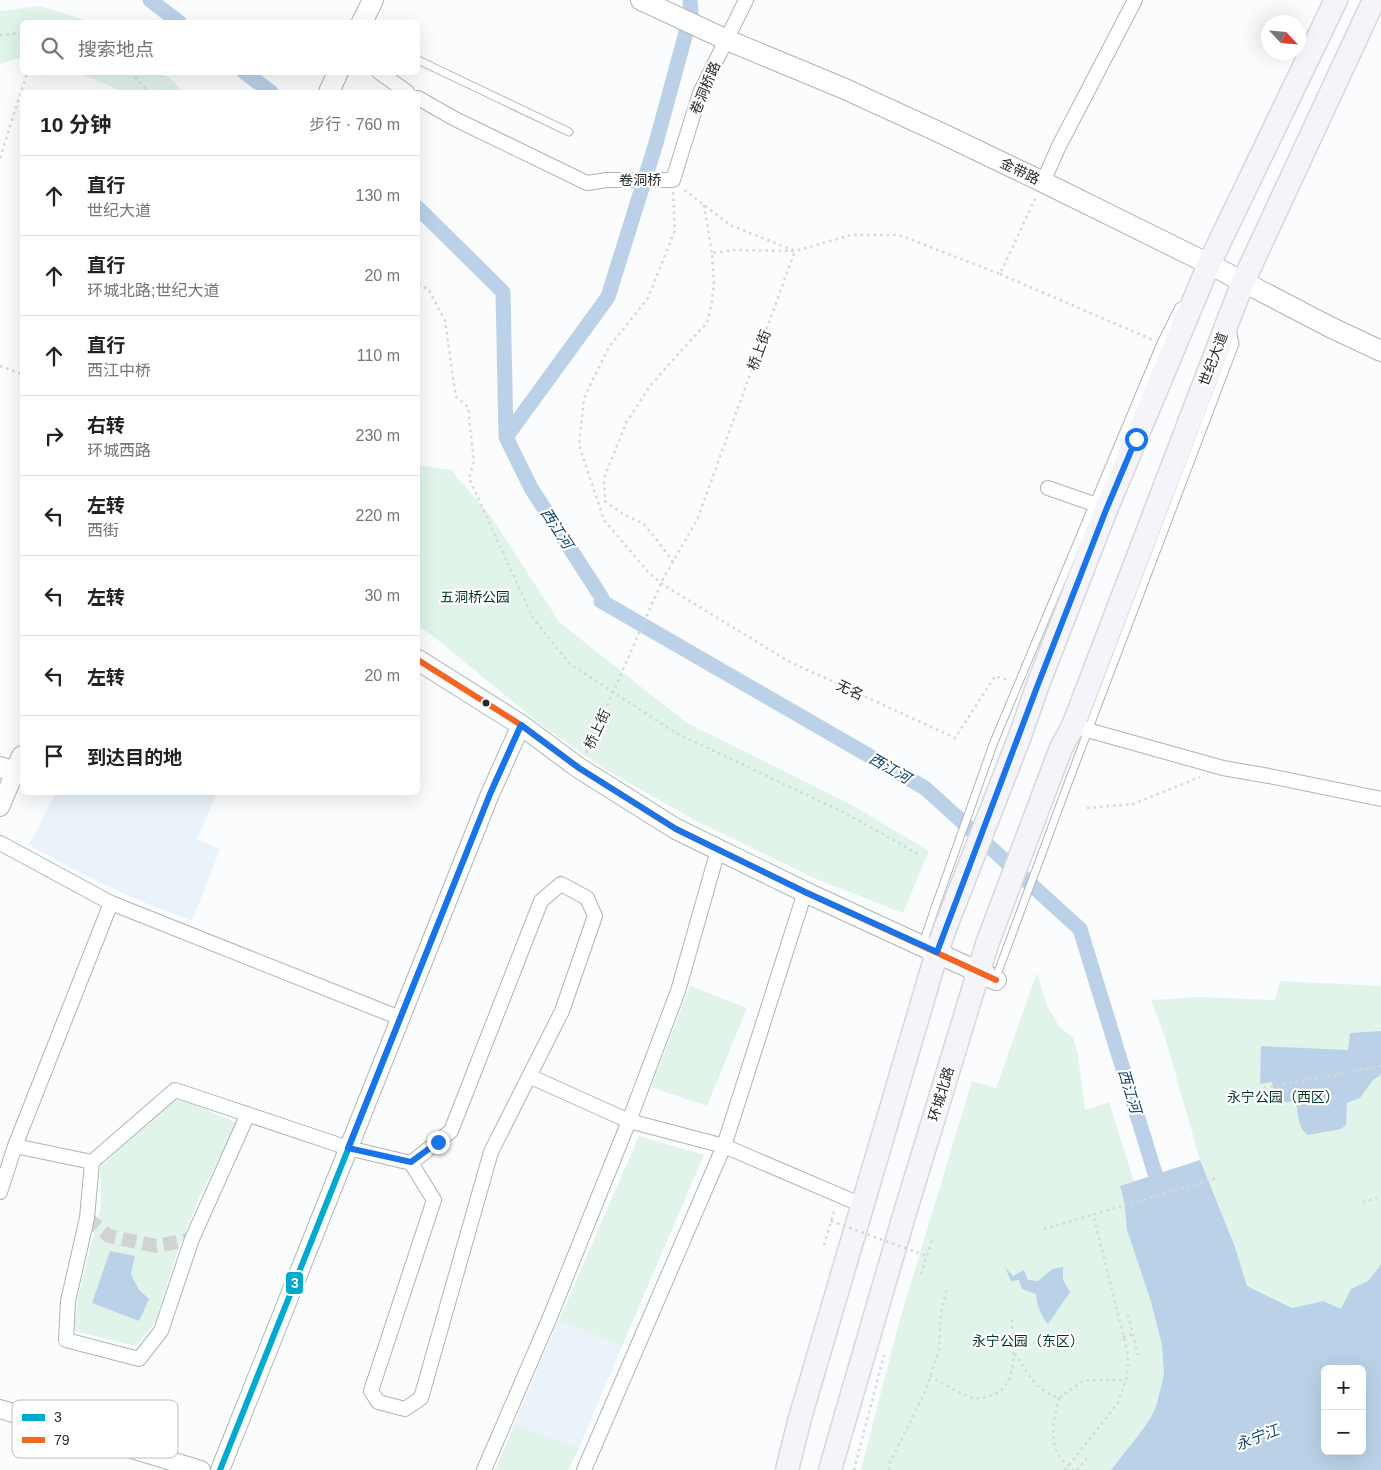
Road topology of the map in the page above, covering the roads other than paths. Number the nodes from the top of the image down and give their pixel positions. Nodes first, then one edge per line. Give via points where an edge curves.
1 (373, 0) edge
2 (746, 0) edge
3 (1135, 0) edge
4 (1336, 0) edge
5 (1374, 0) edge
6 (646, 3) edge
7 (363, 20) edge
8 (727, 40) junction
9 (420, 61) edge
10 (337, 75) edge
11 (383, 75) edge
12 (330, 90) edge
13 (404, 90) edge
14 (420, 99) edge
15 (569, 132) dead end
16 (672, 180) joint
17 (1043, 182) junction
18 (1210, 264) junction
19 (1244, 282) junction
20 (1195, 300) junction
21 (1381, 351) edge
22 (1048, 488) dead end
23 (1094, 504) junction
24 (420, 661) edge
25 (1028, 686) junction
26 (521, 725) junction
27 (1080, 728) junction
28 (12, 765) edge
29 (1381, 799) edge
30 (0, 807) edge
31 (0, 842) edge
32 (718, 850) junction
33 (805, 892) junction
34 (111, 903) junction
35 (941, 917) junction
36 (929, 949) junction
37 (991, 975) junction
38 (400, 1018) junction
39 (529, 1076) junction
40 (248, 1114) junction
41 (629, 1121) junction
42 (15, 1146) junction
43 (724, 1146) junction
44 (348, 1148) junction
45 (92, 1162) junction
46 (411, 1162) junction
47 (0, 1192) edge
48 (862, 1205) junction
49 (0, 1409) edge
50 (12, 1413) edge
51 (161, 1458) edge
52 (201, 1470) edge
53 (220, 1470) edge
54 (484, 1470) edge
55 (584, 1470) edge
56 (787, 1470) edge
57 (830, 1470) edge

1 - 7 main road
2 - 8 street, 卷洞桥路
3 - 17 street
4 - 18 main road
5 - 19 main road, 世纪大道
6 - 8 main road, 金带路
8 - 16 street, 卷洞桥路 via 700,93
8 - 17 main road, 金带路 via 845,89
9 - 15 lane
10 - 12 main road
11 - 13 street
14 - 16 street, 卷洞桥 via 587,182
17 - 18 main road, 金带路
18 - 19 main road, 金带路
18 - 20 main road
19 - 21 main road, 金带路
19 - 27 main road, 世纪大道
20 - 23 lane via 1179,307
20 - 25 main road
22 - 23 street
23 - 25 lane
24 - 26 main road
25 - 35 main road, bridge via 1020,736
25 - 35 lane, bridge via 994,742
26 - 32 main road via 579,768 676,829
26 - 38 street
27 - 29 street via 1222,768
27 - 37 lane, bridge via 1070,778
27 - 37 main road, 环城北路, bridge via 1061,748 986,944
28 - 30 street
31 - 34 street
32 - 33 main road
32 - 41 street via 678,991
33 - 36 main road
33 - 43 street
34 - 38 street
34 - 42 street
35 - 36 main road
36 - 37 main road
36 - 48 main road
37 - 57 main road, 环城北路 via 904,1216
38 - 44 street
39 - 41 street
39 - 46 street via 562,1011 595,916 588,898 561,884 541,901 451,1131
39 - 46 street via 491,1152 421,1398 404,1409 378,1402 371,1391 434,1200
40 - 44 street
40 - 45 street via 175,1090
40 - 45 street via 192,1239 161,1331 140,1359 66,1340 68,1301 87,1218
41 - 43 street
41 - 54 street
42 - 45 street
42 - 47 street
43 - 48 street
43 - 55 street
44 - 46 street
44 - 53 street
48 - 56 main road
49 - 50 street
51 - 52 street

